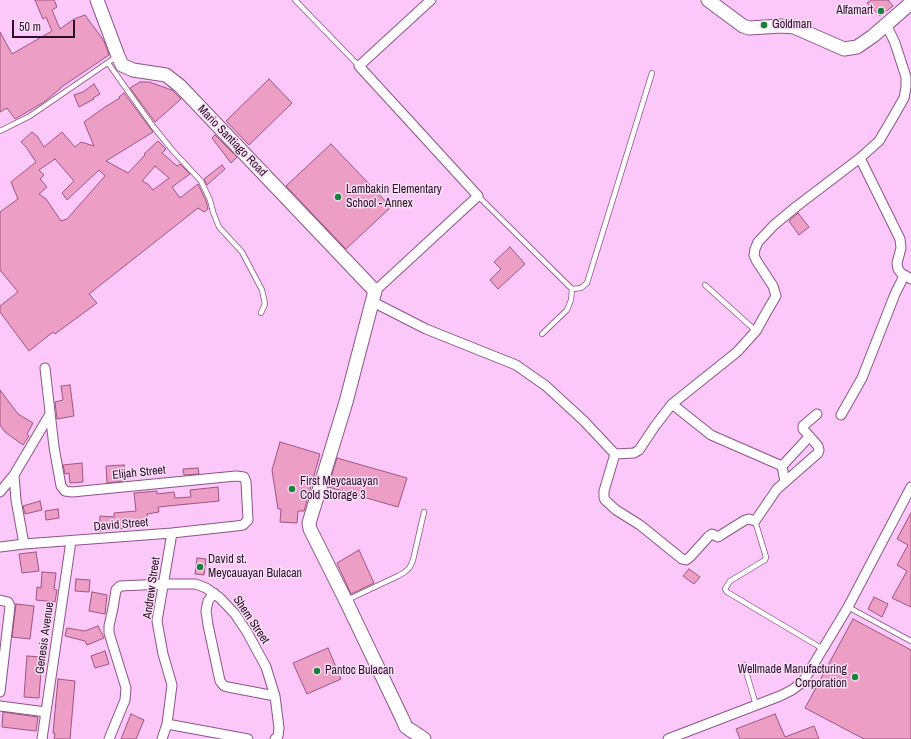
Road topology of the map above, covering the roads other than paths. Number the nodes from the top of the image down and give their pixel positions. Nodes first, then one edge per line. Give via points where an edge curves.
1 (98, 0) edge
2 (295, 0) edge
3 (430, 0) edge
4 (708, 0) edge
5 (911, 3) edge
6 (886, 24) junction
7 (113, 60) junction
8 (358, 66) junction
9 (652, 74) dead end
10 (0, 131) edge
11 (860, 158) junction
12 (478, 196) junction
13 (908, 278) edge
14 (705, 285) dead end
15 (572, 289) junction
16 (374, 296) junction
17 (261, 313) dead end
18 (756, 331) junction
19 (542, 334) dead end
20 (46, 368) dead end
21 (672, 404) junction
22 (50, 414) junction
23 (817, 414) dead end
24 (841, 415) dead end
25 (809, 437) junction
26 (615, 454) junction
27 (782, 466) junction
28 (14, 475) junction
29 (785, 482) junction
30 (911, 487) edge
31 (0, 492) edge
32 (424, 512) dead end
33 (756, 521) junction
34 (243, 525) joint
35 (172, 533) junction
36 (72, 541) junction
37 (24, 544) junction
38 (0, 547) edge
39 (164, 584) junction
40 (214, 593) junction
41 (0, 600) edge
42 (346, 601) junction
43 (848, 607) junction
44 (911, 641) edge
45 (824, 649) junction
46 (744, 665) dead end
47 (0, 692) edge
48 (275, 696) junction
49 (756, 705) junction
50 (0, 706) edge
51 (46, 712) junction
52 (167, 724) junction
53 (42, 739) edge
54 (109, 739) edge
55 (162, 739) edge
56 (248, 739) edge
57 (275, 739) edge
58 (424, 739) edge
59 (668, 739) edge

1 - 7 street, Mario Santiago Road
2 - 8 lane
3 - 8 street
4 - 6 street via 743,26 794,27 844,49 857,47
5 - 6 street
6 - 11 street via 906,77 904,98 878,141
7 - 10 lane via 30,116
7 - 16 street, Mario Santiago Road via 133,70 166,75 177,84
7 - 17 lane via 152,125 201,181 219,227 242,252 262,290 265,304
8 - 12 street
9 - 15 lane via 587,283 581,288
11 - 13 street via 900,239 897,266 901,274
11 - 18 street via 797,206 758,242 754,255 773,286 776,296
12 - 15 lane
12 - 16 street
13 - 24 street via 895,294 862,378
14 - 18 lane
15 - 19 lane via 567,310
16 - 26 street via 426,329 516,365 546,386
16 - 42 street via 346,402 309,523
18 - 21 street via 737,352
20 - 22 street, Elijah Street
21 - 26 street via 639,450 634,453
21 - 27 street via 711,435
22 - 28 street
22 - 34 street, Elijah Street via 61,486 65,491 244,477 248,520
23 - 25 street via 803,426
25 - 27 street
25 - 29 street via 818,446 818,453
26 - 33 street via 604,491 605,500 682,559 690,557 712,534 721,536 745,520
27 - 29 street
28 - 31 street
28 - 37 street
29 - 33 street via 777,489
30 - 43 street
32 - 42 lane via 410,567 398,576
33 - 45 lane via 765,560 730,581 725,589
34 - 35 street, David Street
35 - 36 street, David Street
35 - 39 street, Andrew Street
36 - 37 street, David Street
36 - 51 street, Genesis Avenue
37 - 38 street, David Street
39 - 40 street, Shem Street via 196,584
39 - 52 street, Andrew Street via 157,621 172,685
39 - 54 street, Shem Street via 120,586 116,590 109,633 126,688 125,700
40 - 48 street, Shem Street via 235,614 247,632 266,666
40 - 48 street via 208,601 206,611 220,681 224,686
41 - 47 street via 8,602 10,606
42 - 58 street via 406,727
43 - 44 lane
43 - 45 street
45 - 49 street via 800,684 780,696
46 - 49 lane
48 - 57 street, Shem Street via 279,728
49 - 59 street
50 - 51 street
51 - 53 street, Genesis Avenue
52 - 55 street, Andrew Street
52 - 56 street

